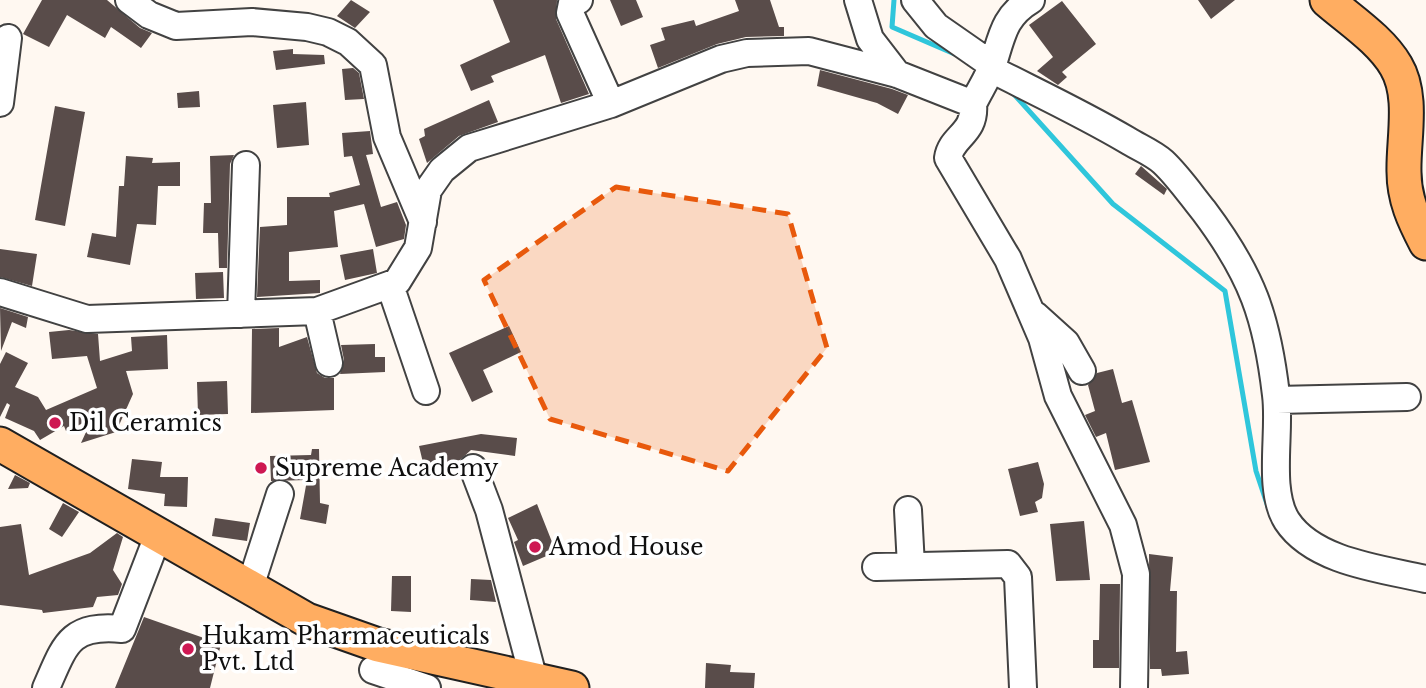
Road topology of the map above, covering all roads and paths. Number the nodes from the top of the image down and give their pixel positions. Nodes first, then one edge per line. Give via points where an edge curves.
1 (129, 0) edge
2 (579, 0) edge
3 (858, 0) edge
4 (915, 0) edge
5 (1031, 0) edge
6 (1327, 0) edge
7 (8, 38) dead end
8 (991, 67) junction
9 (897, 74) junction
10 (0, 103) edge
11 (611, 104) junction
12 (972, 104) junction
13 (246, 165) dead end
14 (424, 224) junction
15 (1424, 234) edge
16 (390, 285) junction
17 (0, 292) edge
18 (317, 311) junction
19 (1031, 312) junction
20 (241, 314) junction
21 (329, 363) dead end
22 (1082, 371) dead end
23 (426, 391) dead end
24 (1407, 397) dead end
25 (1277, 400) junction
26 (0, 444) edge
27 (473, 468) dead end
28 (280, 494) dead end
29 (908, 510) dead end
30 (159, 533) junction
31 (911, 566) junction
32 (876, 568) dead end
33 (1426, 579) edge
34 (250, 587) junction
35 (374, 668) edge
36 (534, 680) junction
37 (46, 688) edge
38 (427, 688) edge
39 (572, 688) edge
40 (1023, 688) edge
41 (1134, 688) edge

1 - 14 street via 155,19 176,26 252,22 307,27 348,42 373,65 387,137
2 - 11 street via 572,3 570,13
3 - 9 street via 870,39
4 - 8 street via 936,26
5 - 8 street via 1004,25
6 - 15 main road via 1388,54 1398,69 1406,194 1411,215
7 - 10 street
8 - 12 street
8 - 25 street via 1163,162 1235,252 1268,336
9 - 11 street via 809,51 747,53 721,59
9 - 12 street
11 - 14 street via 469,148 442,170 428,190
12 - 19 street via 974,115 968,131 948,158 990,225
13 - 20 street
14 - 16 street via 408,268
16 - 18 street
16 - 23 street
17 - 20 street via 87,320
18 - 20 street
18 - 21 street
19 - 22 street via 1066,343
19 - 41 street via 1058,396 1123,525 1136,574
24 - 25 street
25 - 33 street via 1277,484 1287,521 1330,553
26 - 30 main road
27 - 36 street via 489,510
28 - 34 street
29 - 31 street
30 - 34 main road
30 - 37 street via 122,629 84,629 73,636
31 - 32 street
31 - 40 street via 1001,562 1013,569 1018,577
34 - 35 main road via 307,620
35 - 36 main road
35 - 38 street
36 - 39 main road

